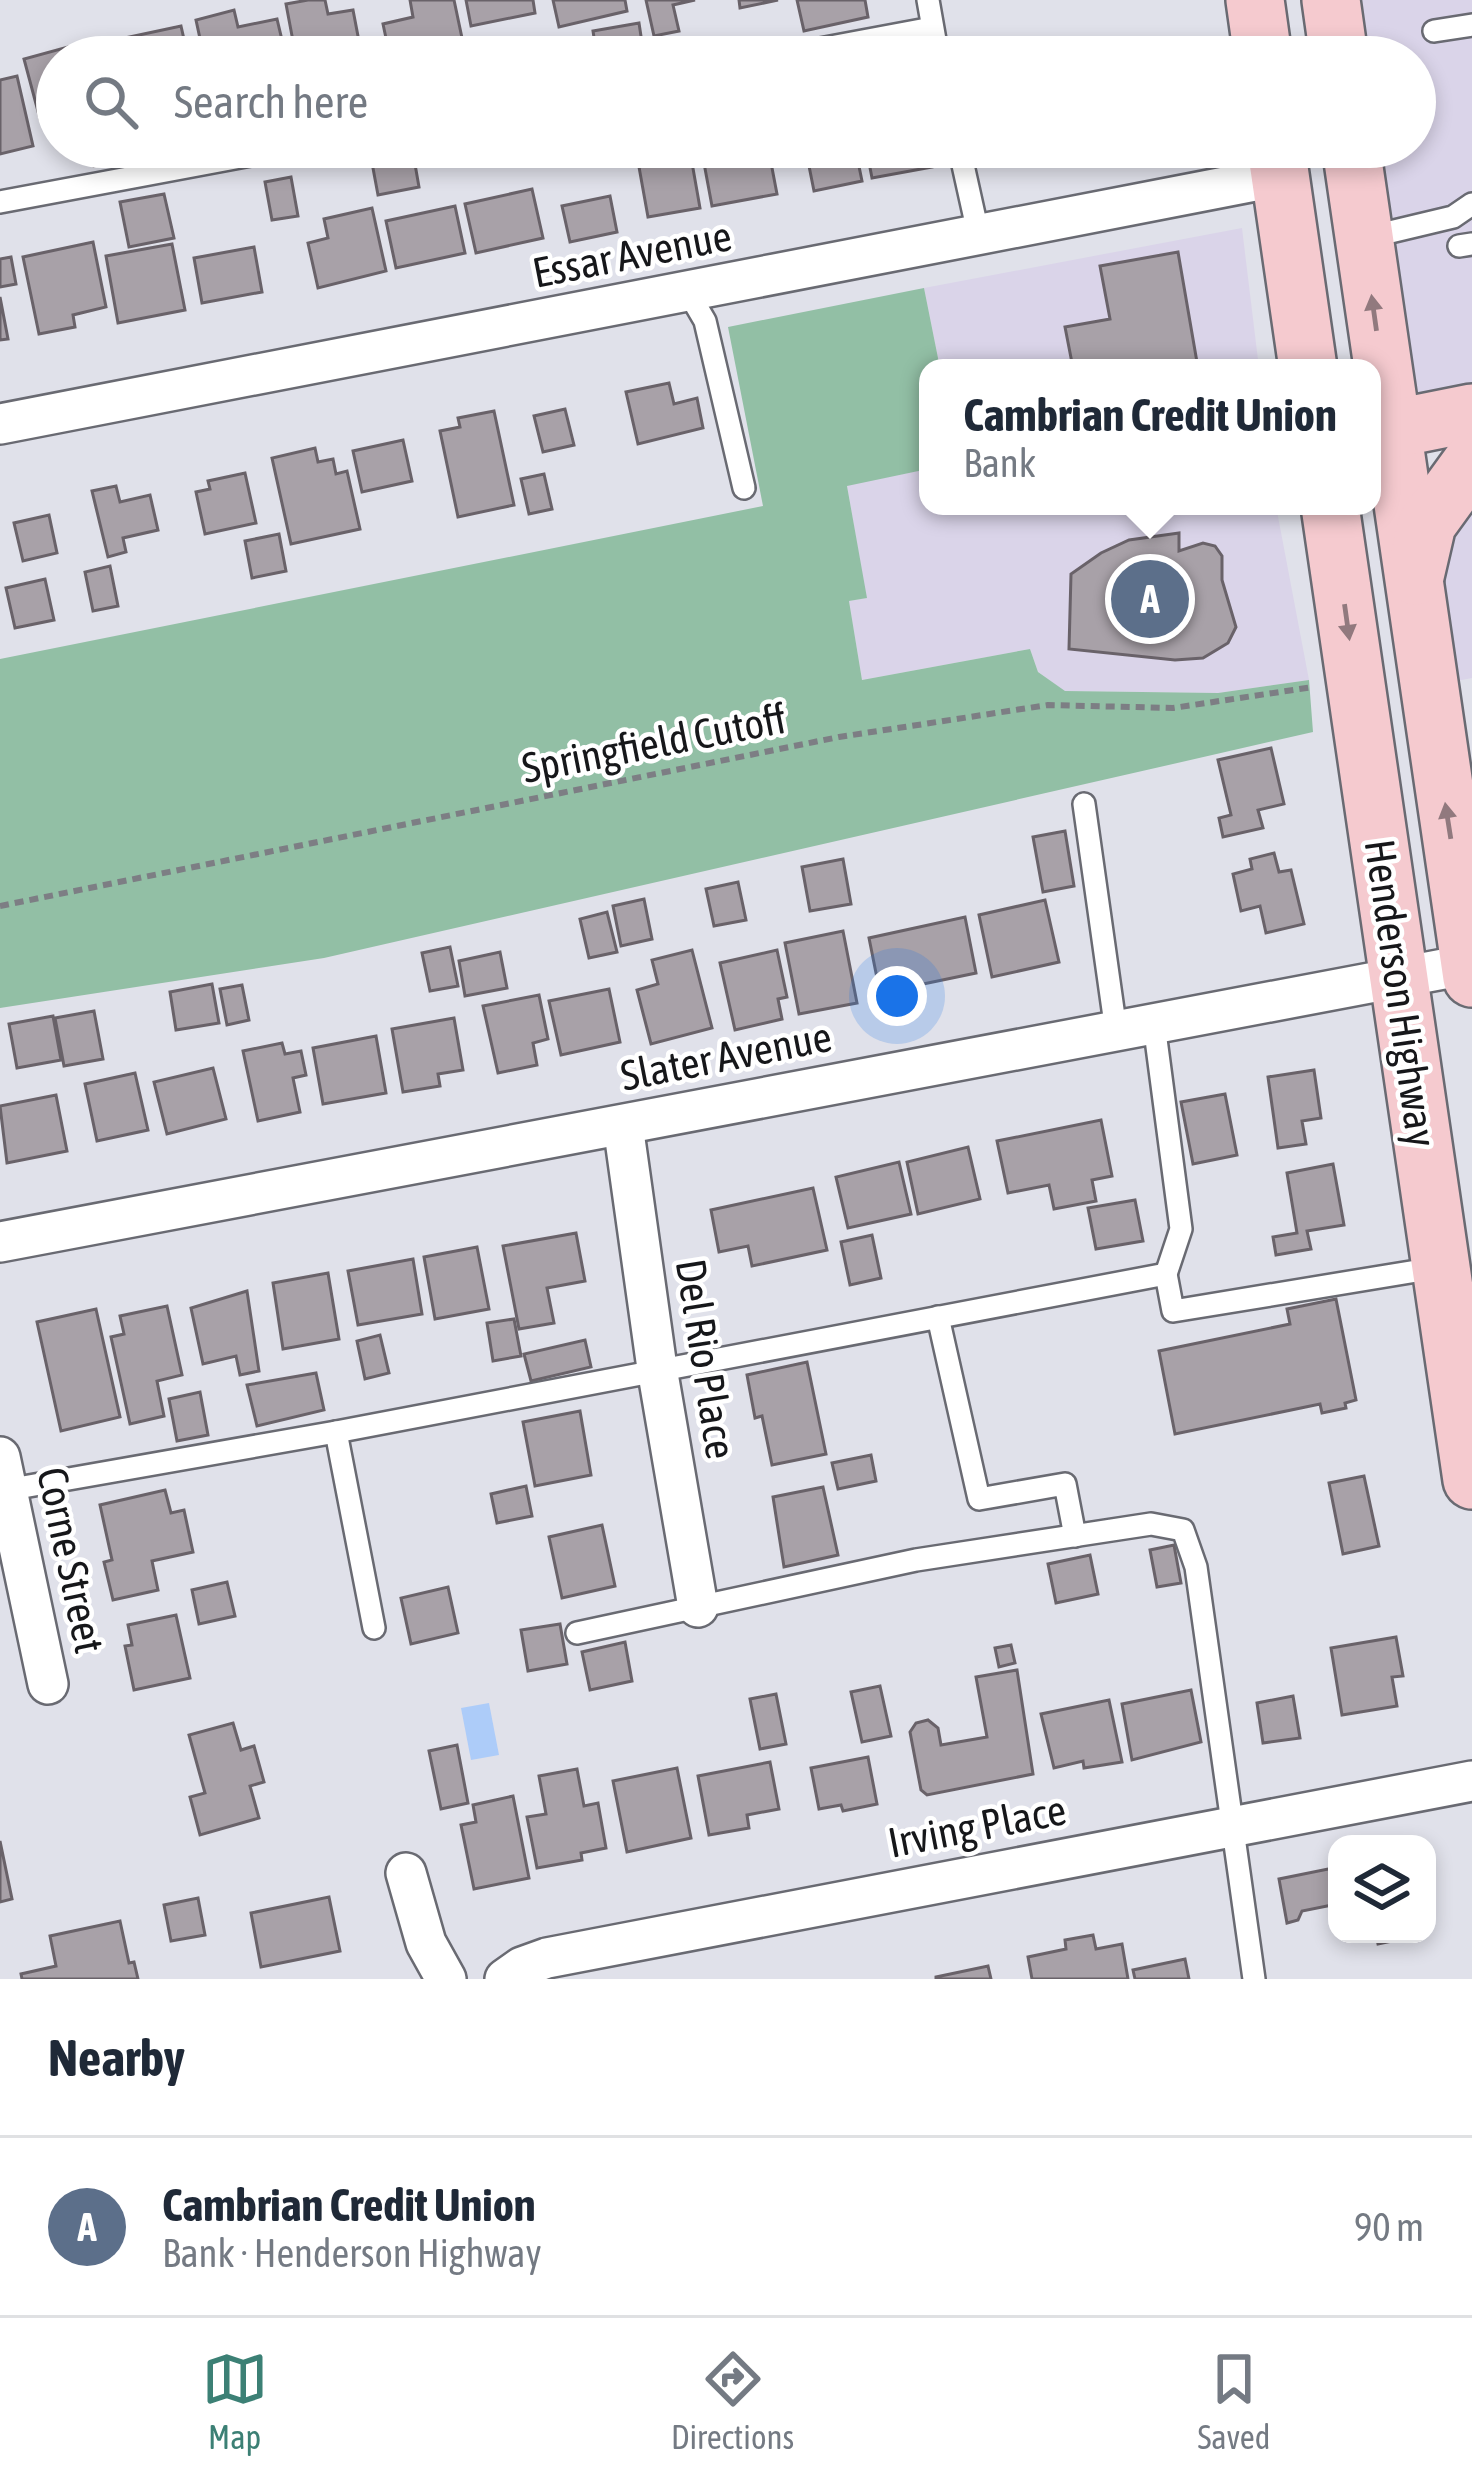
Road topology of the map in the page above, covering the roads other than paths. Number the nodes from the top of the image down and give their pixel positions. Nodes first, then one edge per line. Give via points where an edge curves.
1 (928, 0) edge
2 (1255, 0) edge
3 (1331, 0) edge
4 (1472, 25) edge
5 (932, 28) junction
6 (1434, 31) dead end
7 (889, 36) edge
8 (934, 36) edge
9 (1260, 36) edge
10 (1336, 36) edge
11 (182, 168) edge
12 (964, 168) edge
13 (1255, 168) edge
14 (1280, 168) edge
15 (1354, 168) edge
16 (0, 202) edge
17 (1472, 204) edge
18 (979, 237) junction
19 (1364, 239) junction
20 (688, 292) junction
21 (1307, 359) edge
22 (1375, 359) edge
23 (1472, 413) edge
24 (0, 424) edge
25 (1381, 431) edge
26 (1472, 462) edge
27 (744, 488) dead end
28 (1331, 515) edge
29 (1413, 586) junction
30 (1084, 804) dead end
31 (1471, 968) edge
32 (1399, 976) junction
33 (1135, 1028) junction
34 (623, 1125) junction
35 (0, 1242) edge
36 (1441, 1267) junction
37 (1166, 1274) junction
38 (938, 1317) junction
39 (657, 1368) junction
40 (336, 1432) junction
41 (1470, 1451) edge
42 (3, 1473) edge
43 (1075, 1535) junction
44 (698, 1606) junction
45 (374, 1628) dead end
46 (578, 1633) dead end
47 (48, 1684) dead end
48 (1472, 1781) edge
49 (1234, 1826) junction
50 (406, 1873) dead end
51 (446, 1979) edge
52 (506, 1979) edge
53 (1254, 1979) edge

1 - 5 lane
2 - 9 main road
3 - 10 main road
4 - 6 lane
5 - 7 lane
5 - 8 lane
11 - 16 lane
12 - 18 lane
13 - 18 street, Essar Avenue
14 - 21 main road
15 - 19 main road, Henderson Highway
17 - 19 lane via 1453,217
18 - 20 street, Essar Avenue
22 -> 19 main road, Henderson Highway
20 - 24 street, Essar Avenue
20 - 27 lane via 705,321
23 - 25 main road
25 - 29 main road, Henderson Highway
26 - 29 main road via 1427,524
28 -> 32 main road, Henderson Highway
31 -> 29 main road, Henderson Highway
30 - 33 lane
31 - 32 street, Slater Avenue
32 - 33 street, Slater Avenue
32 - 36 main road, Henderson Highway
33 - 34 street, Slater Avenue
33 - 37 lane via 1181,1228
34 - 35 street, Slater Avenue
34 - 39 street, Del Rio Place
36 - 37 lane via 1173,1310
36 - 41 main road, Henderson Highway
37 - 38 lane
38 - 39 lane
38 - 43 lane via 979,1499 1065,1484
39 - 40 lane
39 - 44 street, Del Rio Place
40 - 42 lane
40 - 45 lane
42 - 47 street, Corne Street
43 - 44 lane
43 - 49 lane via 1151,1524 1184,1530
44 - 46 lane
48 - 49 street, Irving Place
49 - 52 street, Irving Place via 547,1958
49 - 53 lane
50 - 51 street via 426,1943

